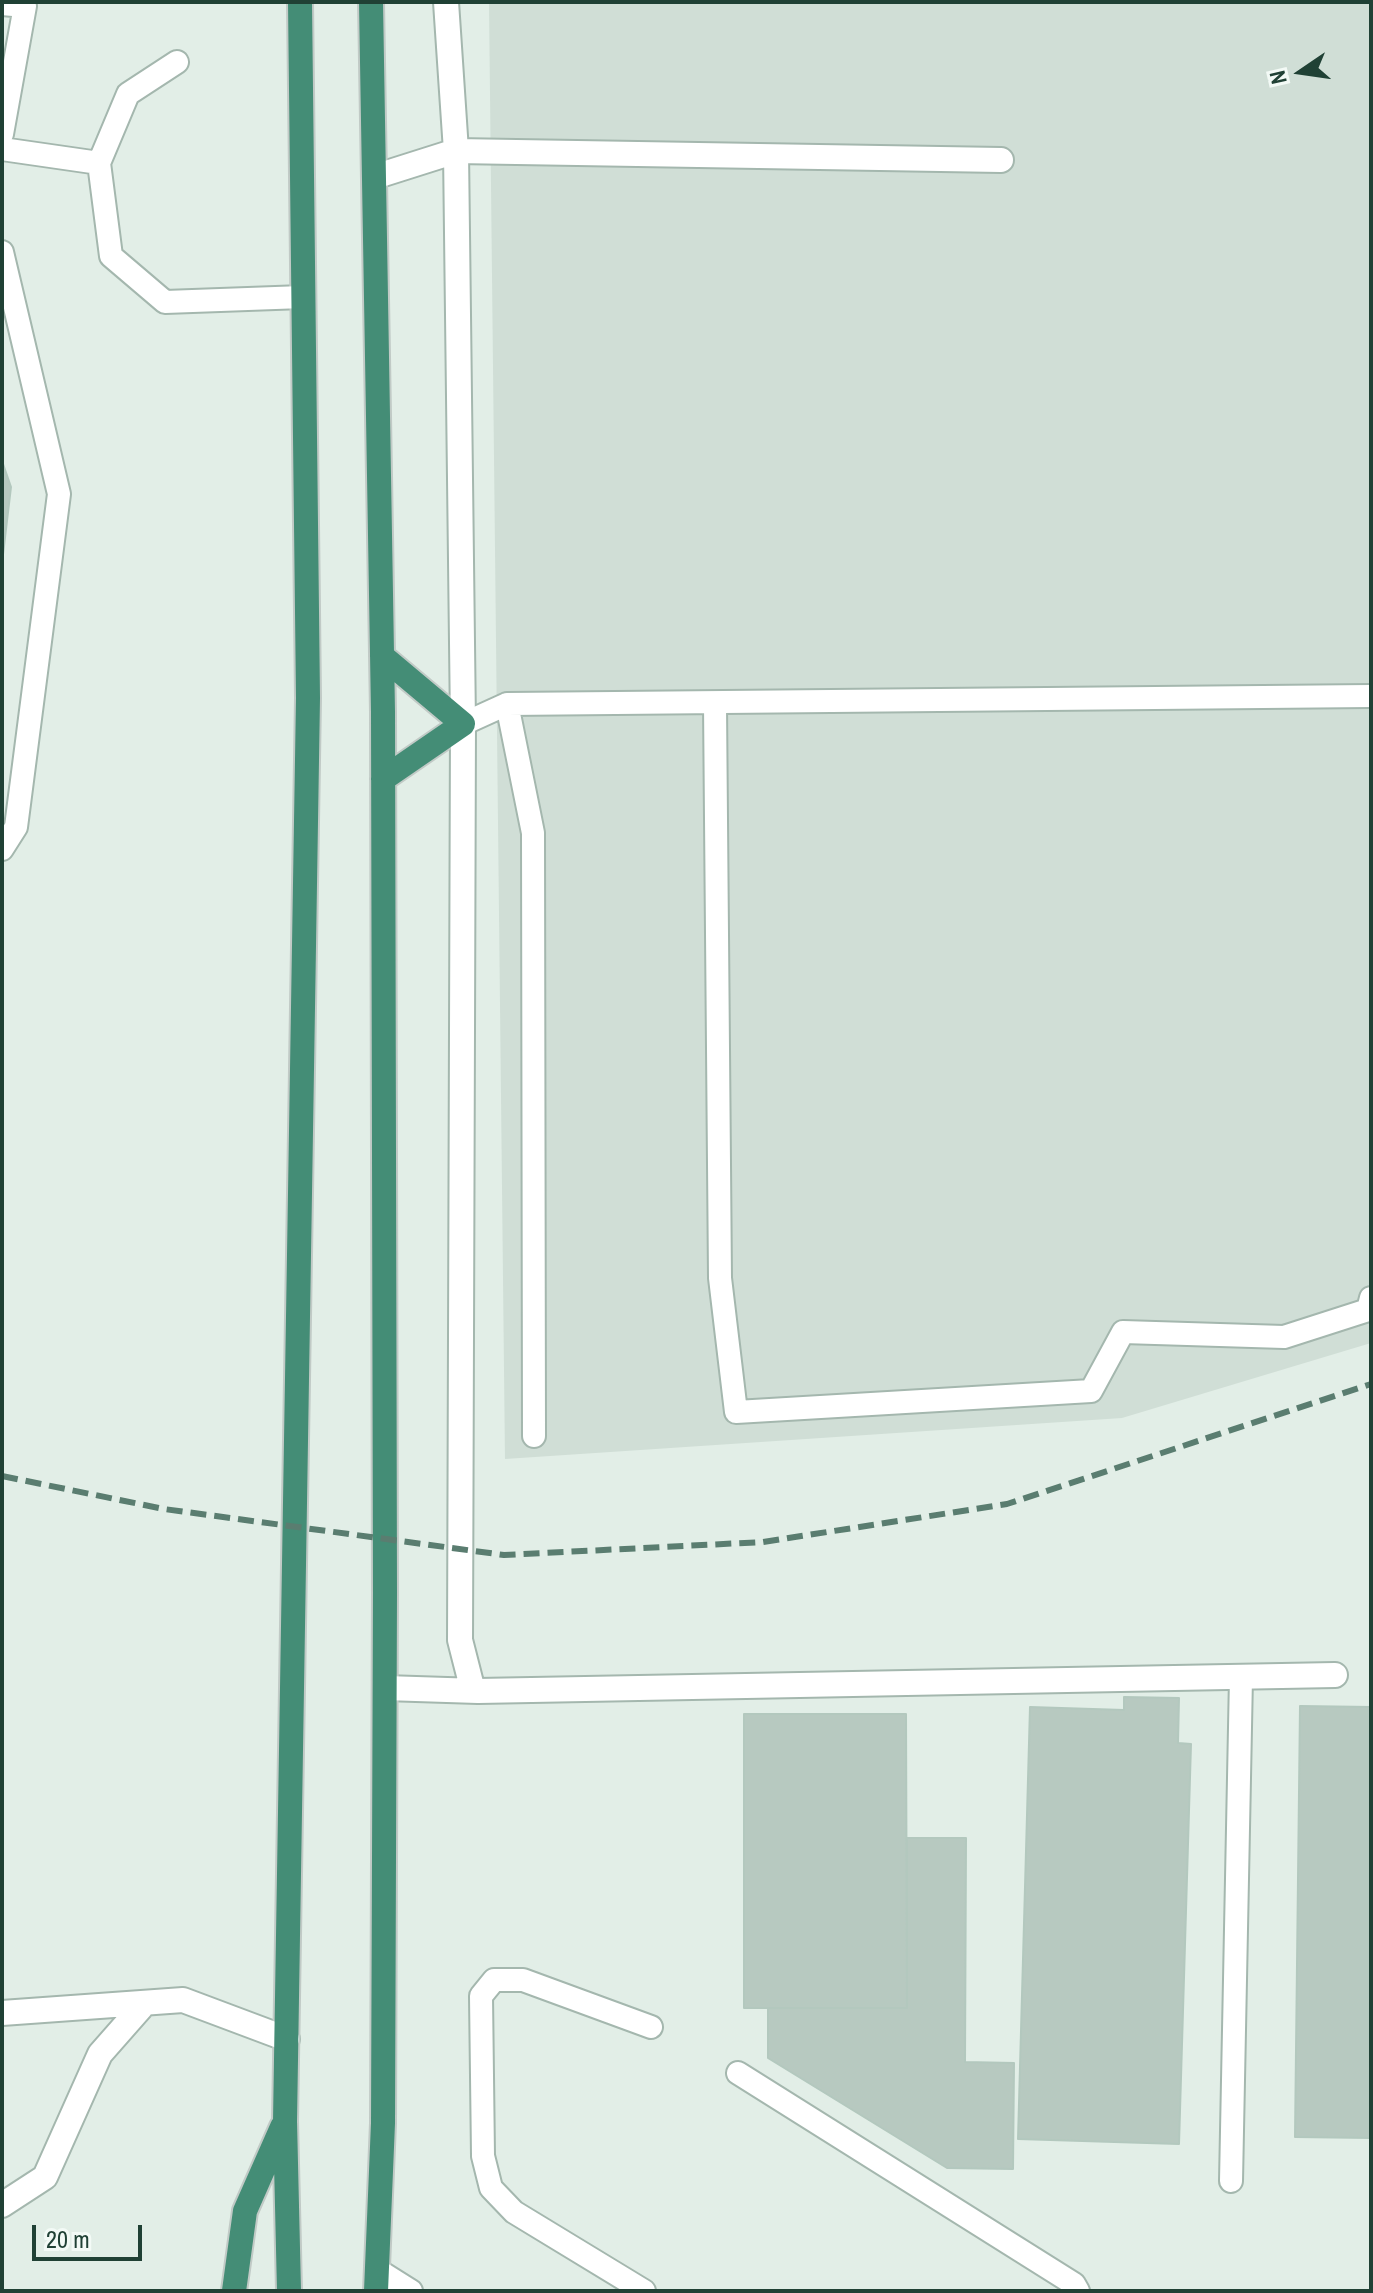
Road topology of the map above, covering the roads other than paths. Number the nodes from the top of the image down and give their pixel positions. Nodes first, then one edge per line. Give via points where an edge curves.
1 (300, 2) edge
2 (371, 2) edge
3 (446, 2) edge
4 (2, 4) edge
5 (177, 62) dead end
6 (2, 134) edge
7 (2, 149) edge
8 (456, 151) junction
9 (1001, 160) dead end
10 (99, 163) junction
11 (374, 177) junction
12 (2, 252) edge
13 (303, 297) junction
14 (382, 656) junction
15 (1371, 696) edge
16 (507, 704) junction
17 (715, 704) junction
18 (463, 724) junction
19 (383, 779) junction
20 (2, 849) edge
21 (1371, 1298) edge
22 (534, 1436) dead end
23 (1335, 1675) dead end
24 (1241, 1677) junction
25 (385, 1688) junction
26 (473, 1691) junction
27 (144, 2004) junction
28 (2, 2013) edge
29 (651, 2027) dead end
30 (287, 2039) junction
31 (738, 2073) dead end
32 (285, 2121) junction
33 (1231, 2181) dead end
34 (2, 2205) edge
35 (376, 2280) edge
36 (234, 2291) edge
37 (289, 2291) edge
38 (411, 2291) edge
39 (644, 2291) edge
40 (1078, 2291) edge

1 - 13 highway
2 - 11 highway
3 - 8 street
4 - 6 lane via 25,6
5 - 10 lane via 128,94
7 - 10 lane
8 - 9 street
8 - 11 street
8 - 18 street
10 - 13 lane via 111,256 165,302
11 - 14 highway
12 - 20 lane via 59,494 16,827
13 - 30 highway via 308,698
14 - 18 highway
14 - 19 highway
15 - 17 lane
16 - 17 lane
16 - 18 lane
16 - 22 lane via 533,833
17 - 21 lane via 720,1278 736,1412 1091,1391 1123,1332 1284,1337 1368,1310
18 - 19 highway
18 - 26 street via 460,1640
19 - 25 highway
23 - 24 street
24 - 26 street
24 - 33 lane
25 - 26 street
25 - 35 highway via 383,2123
27 - 28 street
27 - 30 street via 183,2000
27 - 34 street via 100,2054 45,2177
29 - 39 lane via 523,1980 494,1980 481,1996 483,2156 491,2188 514,2212
30 - 32 highway
31 - 40 lane
32 - 36 highway via 245,2211
32 - 37 highway
35 - 38 lane

